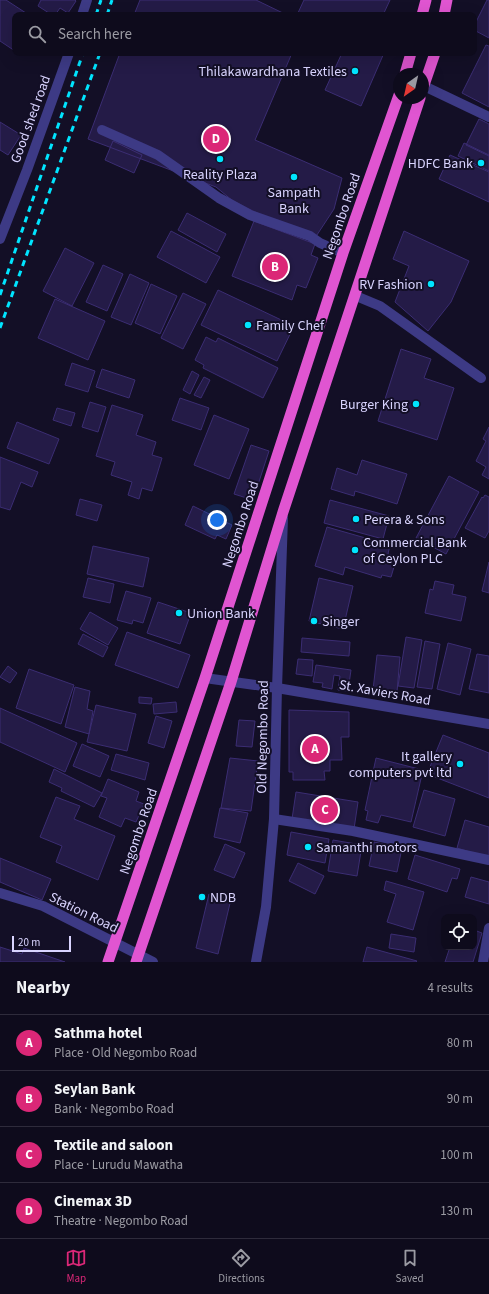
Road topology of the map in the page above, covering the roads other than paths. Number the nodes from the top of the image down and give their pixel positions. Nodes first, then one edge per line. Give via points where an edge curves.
1 (87, 0) edge
2 (426, 0) edge
3 (447, 0) edge
4 (83, 12) edge
5 (423, 12) edge
6 (445, 12) edge
7 (68, 56) edge
8 (410, 56) edge
9 (434, 56) edge
10 (407, 68) edge
11 (429, 70) edge
12 (429, 90) edge
13 (396, 104) edge
14 (418, 104) edge
15 (489, 117) edge
16 (102, 130) dead end
17 (0, 239) edge
18 (343, 253) junction
19 (356, 296) junction
20 (481, 378) dead end
21 (284, 512) junction
22 (205, 678) junction
23 (231, 682) junction
24 (277, 688) junction
25 (489, 724) edge
26 (274, 819) junction
27 (489, 860) edge
28 (0, 893) edge
29 (489, 928) edge
30 (115, 944) junction
31 (137, 958) edge
32 (108, 962) edge
33 (153, 962) edge
34 (256, 962) edge
35 (483, 962) edge

1 - 4 street
2 - 5 highway
3 - 6 highway
7 - 17 street, Good shed road
8 - 10 highway
9 - 11 highway
12 - 15 street
13 - 18 highway, Negombo Road
14 - 19 highway
16 - 18 street via 158,155 219,198 250,215 310,236
18 - 22 highway, Negombo Road
19 - 20 street via 380,306
19 - 21 highway
21 - 23 highway
21 - 24 street, Old Negombo Road
22 - 23 street, St. Xaviers Road
22 - 30 highway, Negombo Road
23 - 24 street, St. Xaviers Road
23 - 31 highway
24 - 25 street, St. Xaviers Road
24 - 26 street, Old Negombo Road
26 - 27 street via 353,831
26 - 34 street, Old Negombo Road via 266,907
28 - 30 street, Station Road via 43,906
29 - 35 street
30 - 31 street, Station Road
30 - 32 highway, Negombo Road
31 - 33 street, Station Road

